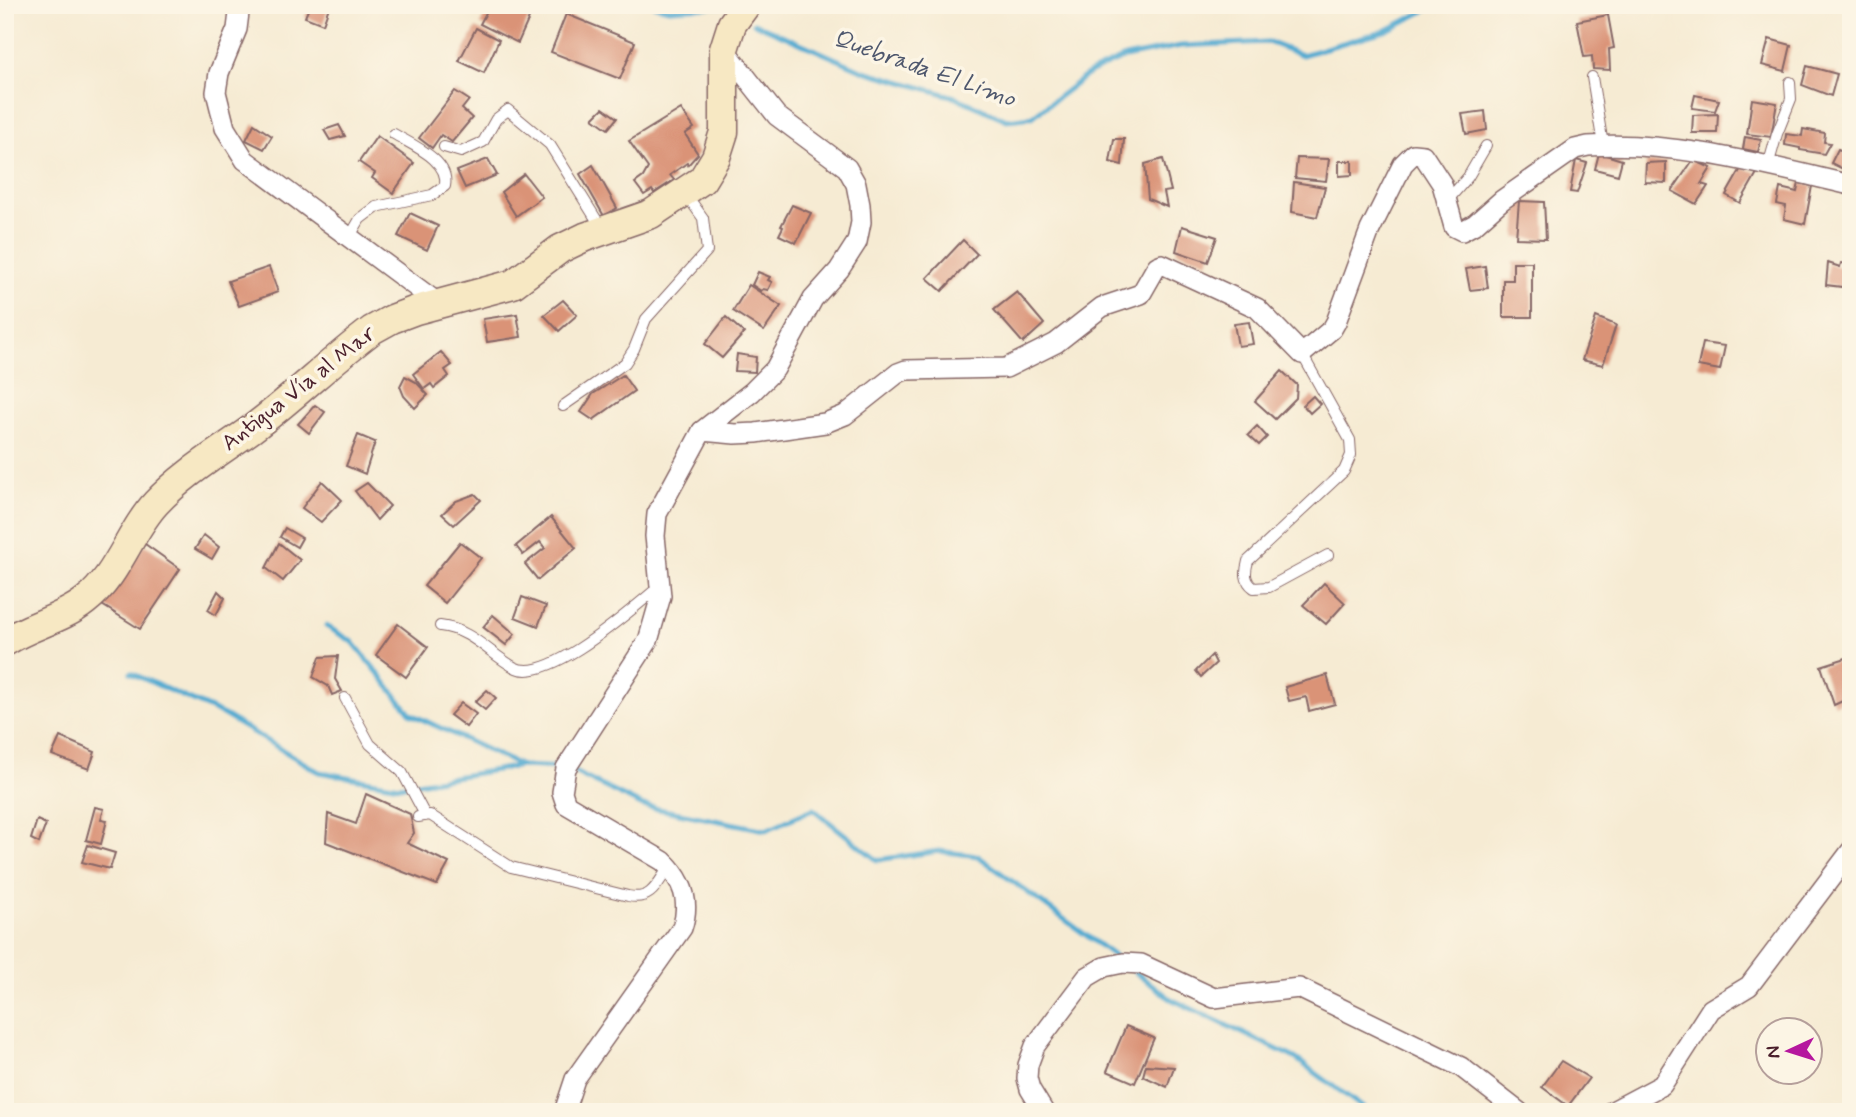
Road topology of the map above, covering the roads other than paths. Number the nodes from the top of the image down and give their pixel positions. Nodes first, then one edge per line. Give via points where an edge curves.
1 (240, 5) edge
2 (746, 5) edge
3 (724, 49) junction
4 (1592, 77) dead end
5 (1790, 82) dead end
6 (394, 134) dead end
7 (1604, 145) junction
8 (1486, 146) dead end
9 (444, 147) dead end
10 (1768, 166) junction
11 (1851, 186) edge
12 (685, 192) junction
13 (1447, 202) junction
14 (603, 231) junction
15 (349, 238) junction
16 (439, 304) junction
17 (1301, 354) junction
18 (563, 405) dead end
19 (702, 431) junction
20 (1328, 555) dead end
21 (660, 587) junction
22 (440, 626) dead end
23 (5, 642) edge
24 (345, 698) dead end
25 (1851, 851) edge
26 (670, 867) junction
27 (564, 1112) edge
28 (1044, 1112) edge
29 (1519, 1112) edge
30 (1611, 1112) edge

1 - 15 street via 216,92 225,128 245,160
2 - 3 main road, Antigua Vía al Mar via 732,24
3 - 12 main road, Antigua Vía al Mar via 724,132 702,180
3 - 19 street via 777,116 847,168 856,184 861,222 857,243 813,299 778,365
4 - 7 lane
5 - 10 lane via 1791,99
6 - 15 lane via 441,168 444,186 432,195 376,207 360,219
7 - 10 street via 1679,150
7 - 13 street via 1575,149 1466,230 1454,227
8 - 13 lane
9 - 14 lane via 461,152 483,142 496,119 508,110 550,145
10 - 11 street
12 - 14 main road, Antigua Vía al Mar via 651,214
12 - 18 lane via 703,218 707,251 646,319 625,363
13 - 17 street via 1440,178 1423,155 1413,154 1370,230 1336,322
14 - 16 main road, Antigua Vía al Mar via 560,249 513,284
15 - 16 street
16 - 23 main road, Antigua Vía al Mar via 392,319 339,355 158,501 87,600
17 - 19 street via 1248,302 1162,264 1137,297 1102,307 1056,343 1006,368 906,370 845,415 825,423 756,433
17 - 20 lane via 1350,440 1351,455 1344,471 1248,561 1246,578 1254,588 1269,587
19 - 21 street via 657,514 654,536
21 - 22 lane via 577,651 530,670 515,667 461,630
21 - 26 street via 648,641 566,768 562,792 569,807
24 - 26 lane via 370,744 403,774 422,816 430,815 511,867 639,898 652,891
25 - 30 street via 1749,986 1712,1009 1662,1085
26 - 27 street via 686,898 682,928 575,1079
28 - 29 street via 1027,1078 1035,1046 1087,977 1123,962 1141,964 1214,998 1299,988 1461,1067

